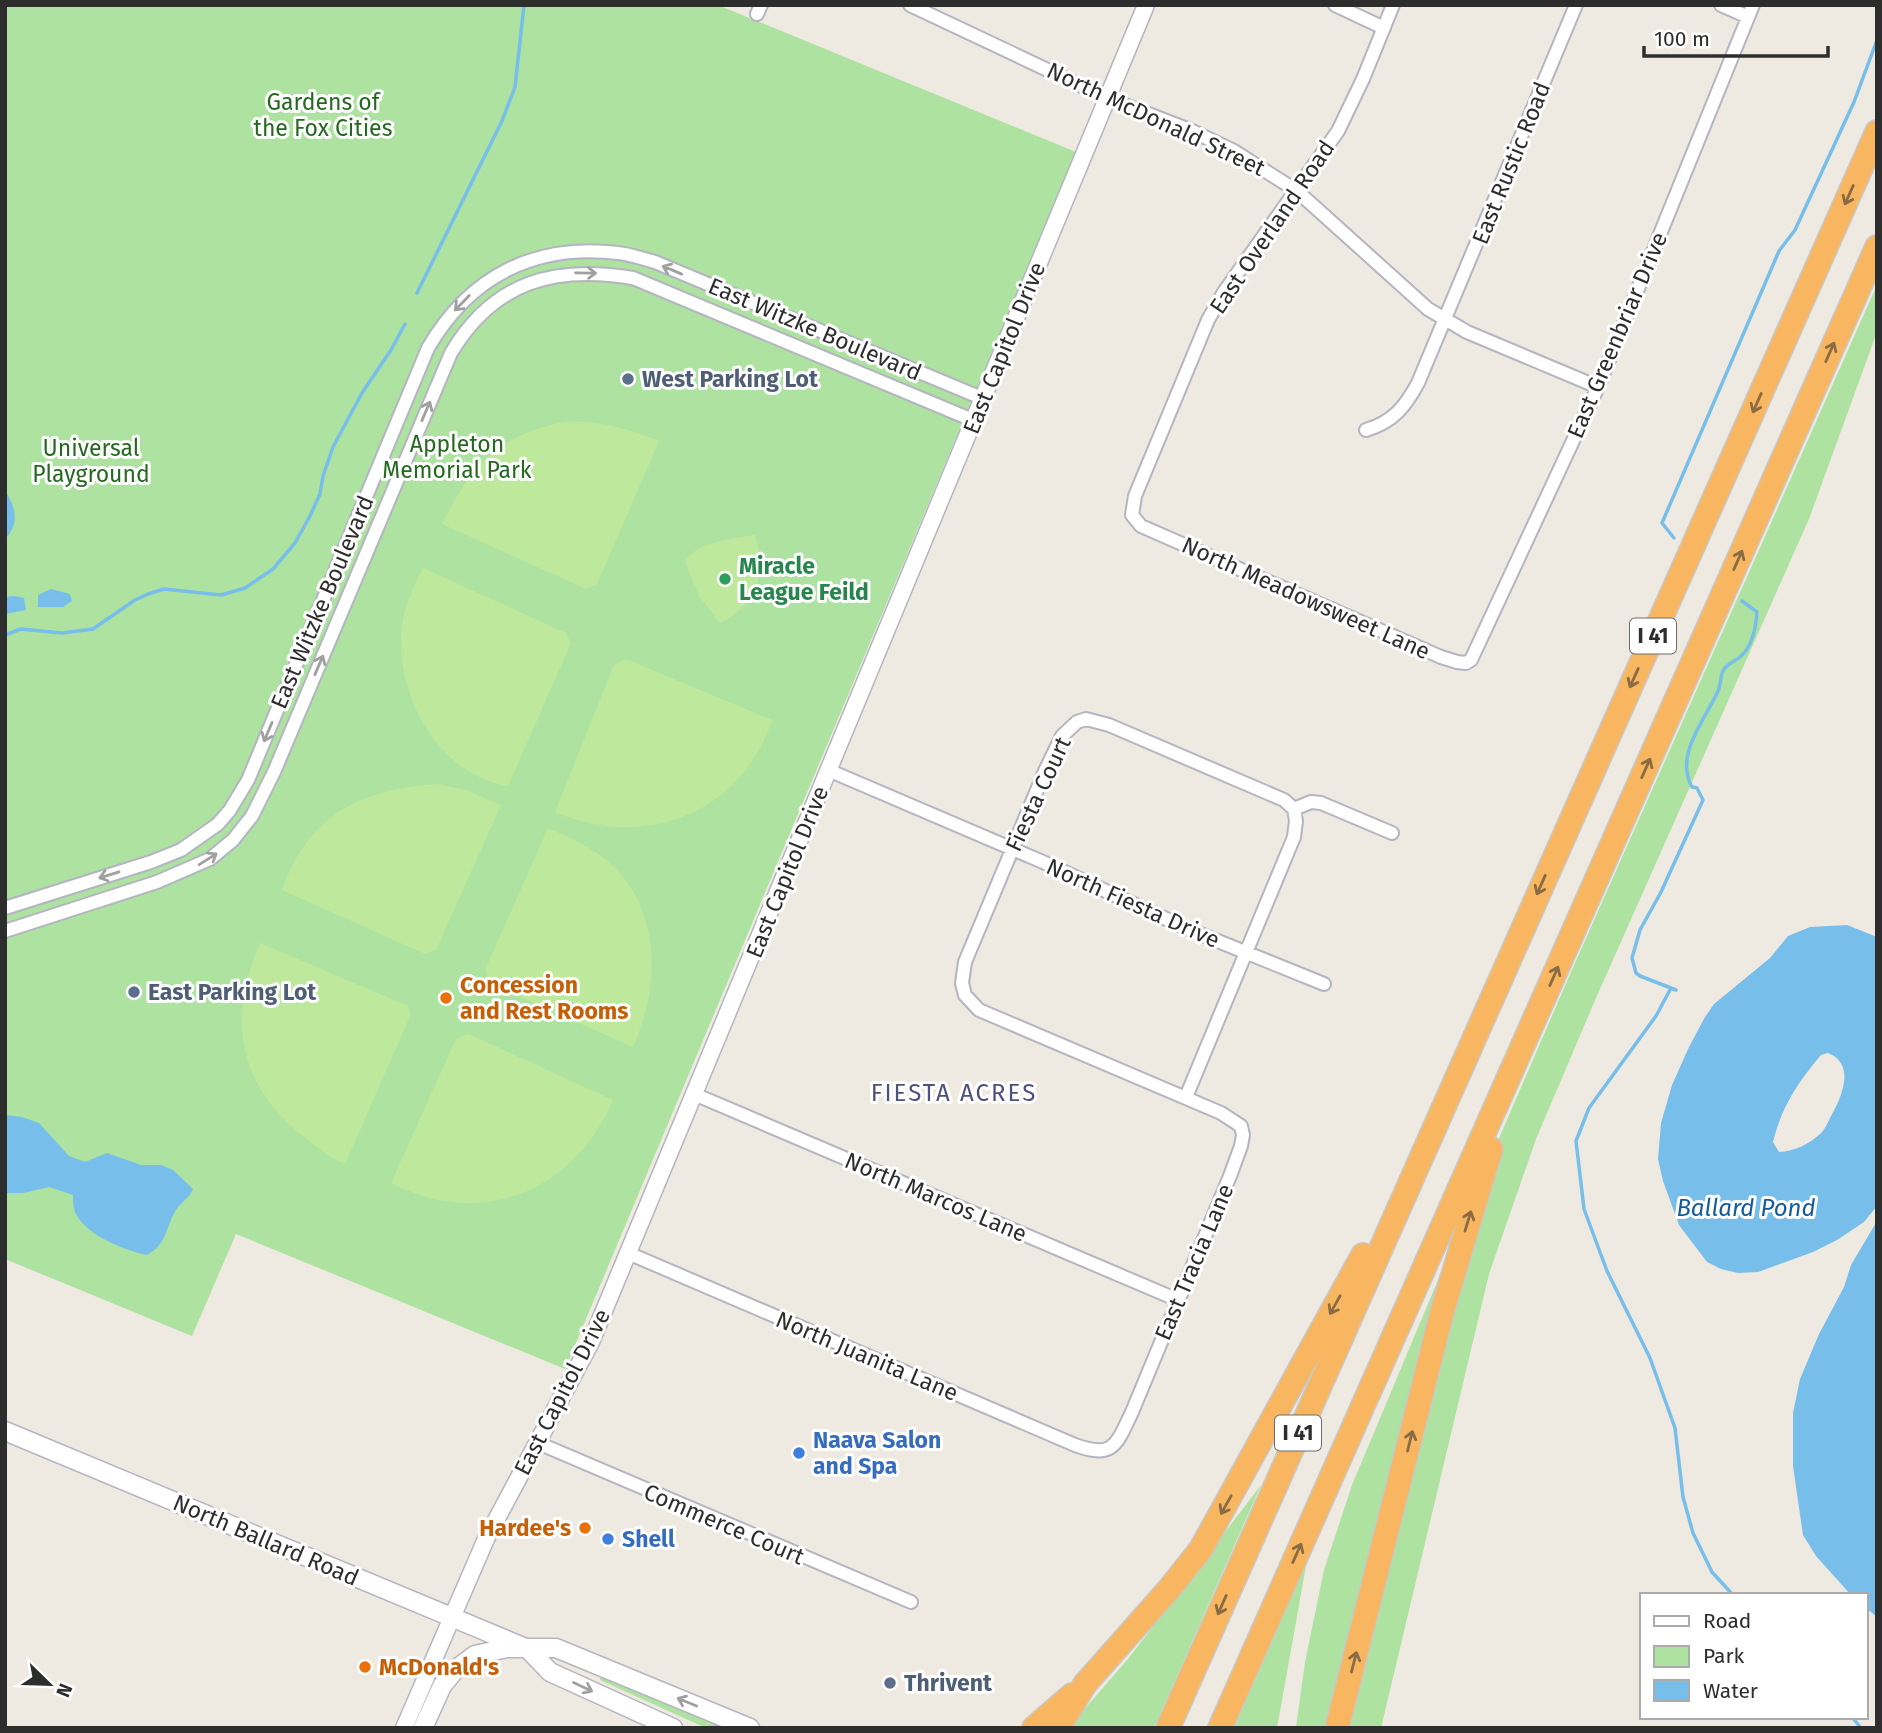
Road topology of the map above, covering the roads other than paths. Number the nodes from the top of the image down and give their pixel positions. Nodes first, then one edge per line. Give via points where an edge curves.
1 (910, 5) edge
2 (1146, 5) edge
3 (1335, 5) edge
4 (1392, 5) edge
5 (1576, 5) edge
6 (1721, 5) edge
7 (1751, 11) edge
8 (1384, 27) junction
9 (1107, 98) junction
10 (1877, 132) edge
11 (1297, 191) junction
12 (1877, 247) edge
13 (1445, 320) junction
14 (1598, 387) junction
15 (984, 399) junction
16 (975, 421) junction
17 (1366, 430) dead end
18 (1142, 526) joint
19 (1471, 660) joint
20 (828, 769) junction
21 (1294, 809) junction
22 (1392, 833) dead end
23 (1011, 849) junction
24 (5, 908) edge
25 (5, 931) edge
26 (1246, 953) junction
27 (1324, 984) dead end
28 (1535, 1019) junction
29 (694, 1094) junction
30 (1185, 1097) junction
31 (1429, 1139) junction
32 (628, 1253) junction
33 (1178, 1300) junction
34 (5, 1431) edge
35 (538, 1443) junction
36 (1107, 1450) joint
37 (911, 1602) dead end
38 (453, 1618) junction
39 (528, 1649) junction
40 (1085, 1684) junction
41 (404, 1728) edge
42 (423, 1728) edge
43 (673, 1728) edge
44 (750, 1728) edge
45 (1034, 1728) edge
46 (1058, 1728) edge
47 (1168, 1728) edge
48 (1220, 1728) edge
49 (1337, 1728) edge

1 - 9 street, North McDonald Street
2 - 9 street, East Capitol Drive
3 - 8 street
4 - 8 street, East Overland Road
5 - 13 street, East Rustic Road
6 - 7 street
7 - 14 street, East Greenbriar Drive
8 - 11 street, East Overland Road via 1342,124
9 - 11 street, North McDonald Street via 1234,151
9 - 15 street, East Capitol Drive
10 -> 31 highway, I 41
11 - 13 street, North McDonald Street via 1403,289
11 - 18 street, East Overland Road via 1208,320 1135,496 1132,515
28 -> 12 highway, I 41
13 - 14 street, North McDonald Street
13 - 17 street, East Rustic Road via 1409,401 1389,421
14 - 19 street, East Greenbriar Drive
15 - 16 street, East Capitol Drive
15 -> 24 street, East Witzke Boulevard via 654,262 620,253 574,251 512,266 465,299 428,348 248,780 230,810 204,836 181,850
16 - 20 street, East Capitol Drive
25 -> 16 street, East Witzke Boulevard via 182,873 210,859 244,828 274,772 451,353 470,326 512,291 543,278 577,272 633,278
18 - 19 street, North Meadowsweet Lane via 1441,657
20 - 23 street, North Fiesta Drive
20 - 29 street, East Capitol Drive
21 - 22 street via 1321,803
21 - 23 street, Fiesta Court via 1243,781 1086,719 1062,736
21 - 26 street via 1294,837
23 - 26 street, North Fiesta Drive
23 - 30 street, Fiesta Court via 965,962 962,983 971,1004
26 - 27 street, North Fiesta Drive
26 - 30 street
48 -> 28 highway, I 41
49 -> 28 highway via 1442,1312 1485,1166 1528,1061
29 - 32 street, East Capitol Drive
29 - 33 street, North Marcos Lane
30 - 33 street, East Tracia Lane via 1235,1120 1243,1135
31 -> 40 highway via 1394,1192 1212,1531 1189,1565
31 -> 47 highway, I 41
32 - 35 street, East Capitol Drive via 591,1342
32 - 36 street, North Juanita Lane via 1074,1445
33 - 36 street, East Tracia Lane via 1132,1412 1115,1446
34 - 38 main road, North Ballard Road
35 - 37 street, Commerce Court
35 - 38 street, East Capitol Drive via 486,1539
38 - 39 main road, North Ballard Road
38 - 41 street, East Capitol Drive
39 - 42 main road via 497,1649 466,1661 442,1686
39 -> 43 main road, North Ballard Road via 551,1672
44 -> 39 main road, North Ballard Road via 556,1648
40 - 45 highway
40 - 46 highway

